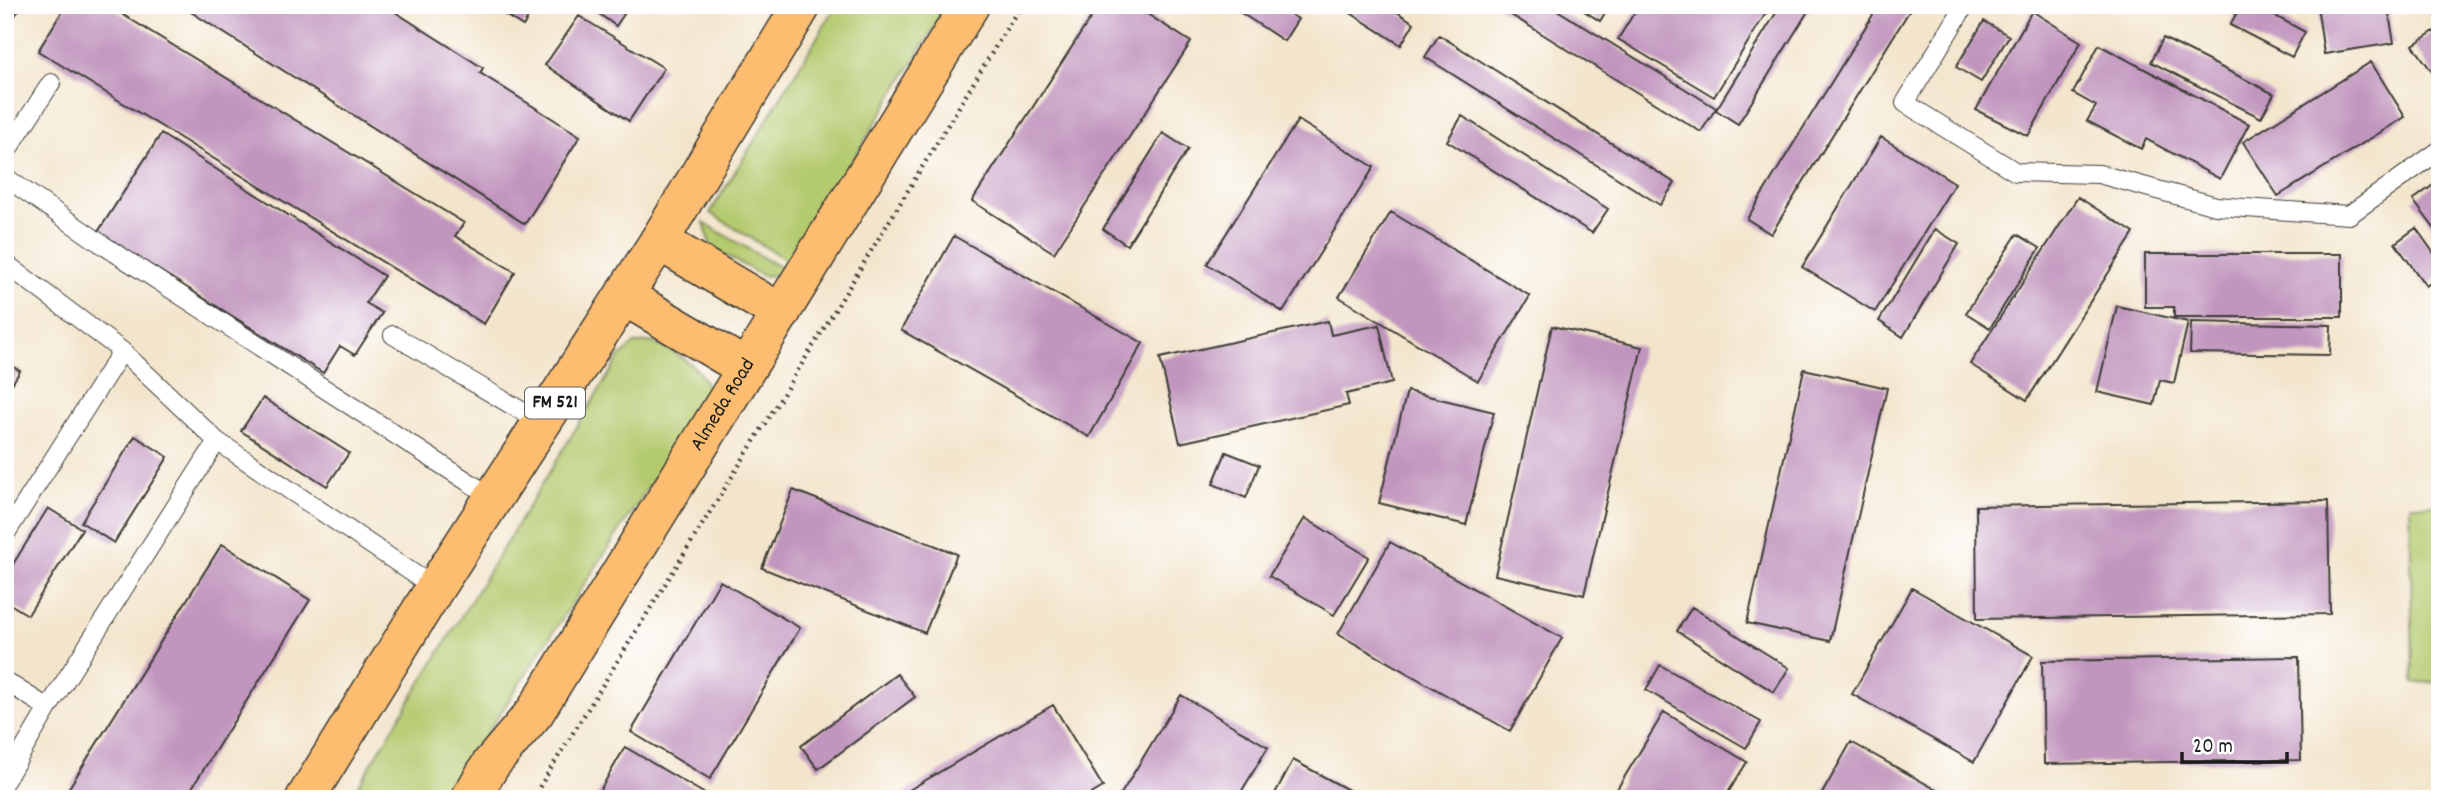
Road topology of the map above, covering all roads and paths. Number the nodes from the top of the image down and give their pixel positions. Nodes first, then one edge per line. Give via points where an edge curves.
1 (802, 5) edge
2 (970, 5) edge
3 (1021, 5) edge
4 (1965, 5) edge
5 (51, 83) dead end
6 (2440, 150) edge
7 (5, 154) edge
8 (5, 177) edge
9 (659, 241) junction
10 (5, 263) edge
11 (624, 296) junction
12 (781, 313) junction
13 (393, 335) dead end
14 (122, 351) junction
15 (746, 369) junction
16 (541, 423) junction
17 (217, 441) junction
18 (494, 498) junction
19 (5, 535) edge
20 (435, 588) junction
21 (5, 681) edge
22 (48, 708) junction
23 (5, 781) edge
24 (305, 799) edge
25 (470, 799) edge
26 (531, 799) edge

1 - 9 main road, FM 521
2 - 12 main road, Almeda Road
3 - 26 path, Almeda Road
4 - 6 lane via 1905,103 2016,172 2099,174 2216,206 2349,215
5 - 7 lane
8 - 18 lane
9 - 11 main road, FM 521
9 - 12 main road
10 - 14 lane
11 - 15 main road
11 - 16 main road, FM 521
12 - 15 main road, Almeda Road
13 - 16 lane
14 - 17 lane
14 - 19 lane
15 - 25 main road, Almeda Road via 535,712 491,764
16 - 18 main road, FM 521
17 - 20 lane
17 - 22 lane
18 - 20 main road, FM 521
20 - 24 main road, FM 521
21 - 22 lane
22 - 23 lane

